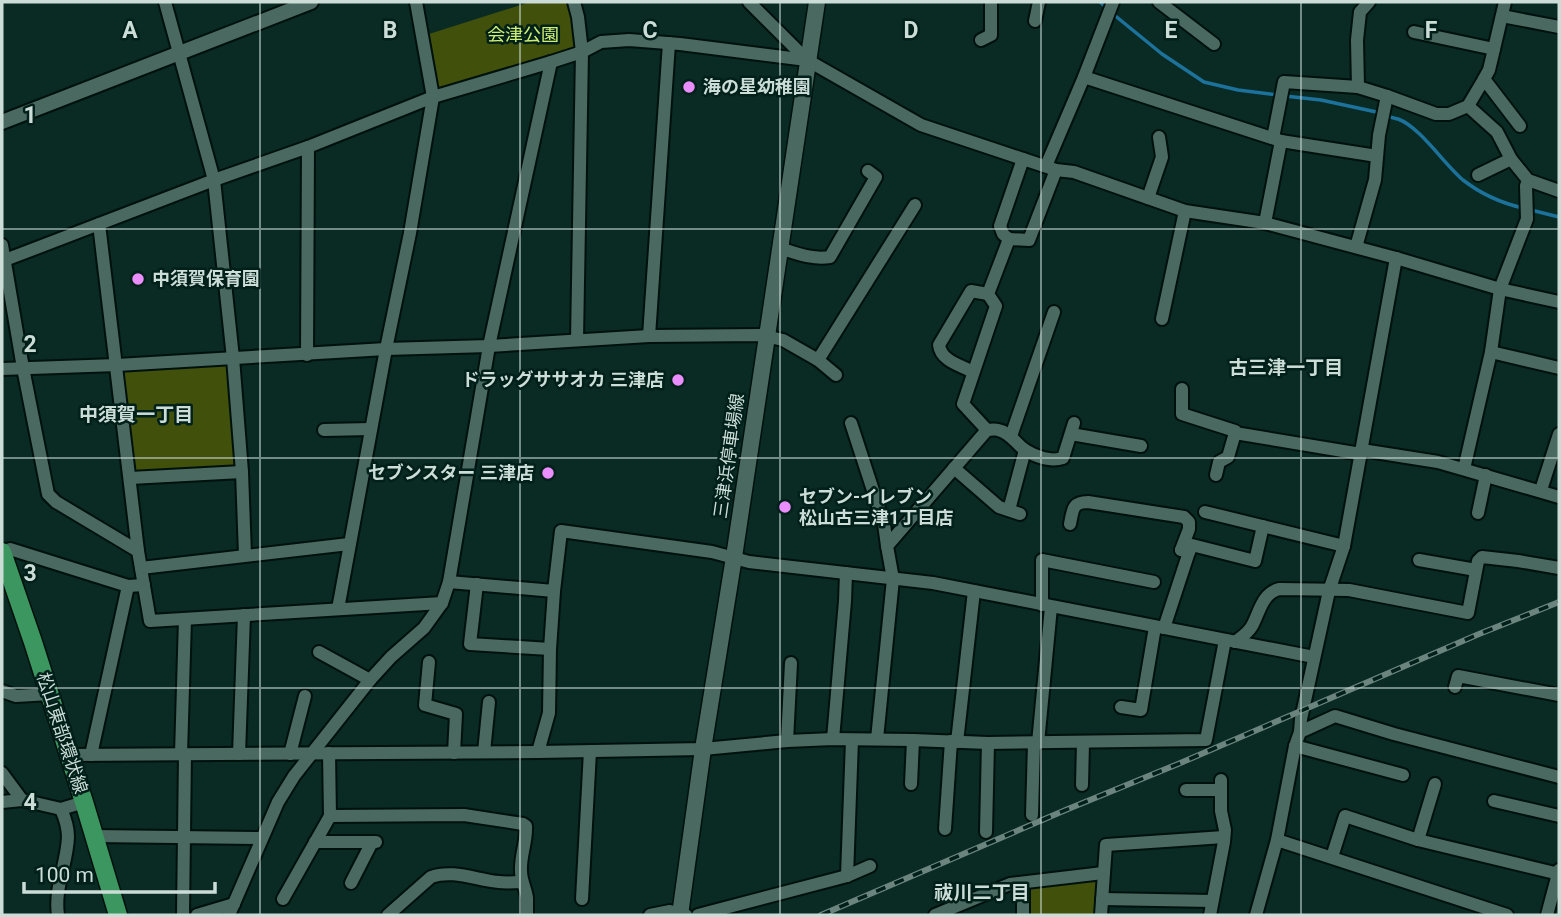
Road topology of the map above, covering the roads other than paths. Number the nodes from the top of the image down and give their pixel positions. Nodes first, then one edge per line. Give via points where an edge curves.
1 (165, 2) edge
2 (311, 2) edge
3 (416, 2) edge
4 (574, 2) edge
5 (749, 2) edge
6 (817, 2) edge
7 (991, 2) edge
8 (1039, 2) edge
9 (1113, 2) edge
10 (1159, 2) edge
11 (1369, 2) edge
12 (1505, 2) edge
13 (1502, 16) junction
14 (1035, 20) dead end
15 (1559, 27) edge
16 (1414, 32) dead end
17 (981, 40) dead end
18 (669, 43) junction
19 (1214, 44) dead end
20 (1494, 49) junction
21 (582, 52) junction
22 (180, 54) junction
23 (807, 60) junction
24 (551, 62) junction
25 (1084, 77) junction
26 (1484, 79) junction
27 (1358, 87) junction
28 (1387, 96) junction
29 (433, 97) junction
30 (1468, 106) junction
31 (2, 122) edge
32 (1520, 127) dead end
33 (1159, 137) dead end
34 (1277, 139) junction
35 (308, 147) junction
36 (1377, 156) junction
37 (1023, 159) junction
38 (1511, 159) junction
39 (1051, 168) junction
40 (868, 171) dead end
41 (1478, 174) dead end
42 (214, 180) junction
43 (1528, 180) junction
44 (1559, 191) edge
45 (1148, 198) junction
46 (915, 205) dead end
47 (1185, 211) junction
48 (1265, 223) junction
49 (99, 224) junction
50 (1009, 239) junction
51 (2, 245) edge
52 (1356, 247) junction
53 (779, 248) junction
54 (1396, 258) junction
55 (5, 260) junction
56 (1500, 289) junction
57 (988, 294) junction
58 (1559, 302) edge
59 (1054, 312) dead end
60 (1161, 319) dead end
61 (766, 335) junction
62 (649, 336) junction
63 (577, 341) junction
64 (489, 346) junction
65 (386, 349) junction
66 (1491, 352) junction
67 (307, 355) junction
68 (233, 358) junction
69 (818, 360) junction
70 (117, 366) junction
71 (23, 368) junction
72 (1559, 368) edge
73 (2, 369) edge
74 (973, 372) junction
75 (836, 375) dead end
76 (1182, 389) dead end
77 (851, 423) dead end
78 (371, 429) junction
79 (324, 430) dead end
80 (987, 430) junction
81 (1235, 433) junction
82 (1559, 434) edge
83 (1011, 436) junction
84 (1134, 441) dead end
85 (1025, 450) junction
86 (1361, 452) junction
87 (954, 468) junction
88 (1464, 469) junction
89 (242, 472) junction
90 (1216, 475) dead end
91 (1486, 475) junction
92 (130, 478) junction
93 (1541, 490) junction
94 (1559, 497) edge
95 (1205, 512) dead end
96 (1478, 513) dead end
97 (1070, 524) dead end
98 (1263, 526) junction
99 (349, 544) junction
100 (887, 545) junction
101 (1344, 546) junction
102 (1181, 550) junction
103 (138, 551) junction
104 (2, 552) edge
105 (245, 555) junction
106 (734, 557) junction
107 (1419, 560) dead end
108 (141, 568) junction
109 (1559, 568) edge
110 (1476, 570) junction
111 (846, 573) junction
112 (893, 579) junction
113 (449, 582) junction
114 (1154, 582) dead end
115 (144, 584) junction
116 (477, 584) junction
117 (128, 586) junction
118 (554, 591) junction
119 (974, 591) junction
120 (1329, 591) junction
121 (442, 603) junction
122 (1046, 606) junction
123 (338, 609) junction
124 (244, 615) junction
125 (185, 619) junction
126 (1159, 627) junction
127 (1230, 641) junction
128 (550, 649) junction
129 (319, 652) dead end
130 (1314, 657) junction
131 (429, 662) dead end
132 (792, 663) dead end
133 (370, 681) junction
134 (1455, 687) dead end
135 (2, 691) edge
136 (50, 694) junction
137 (1559, 695) edge
138 (305, 696) dead end
139 (489, 702) dead end
140 (1121, 707) dead end
141 (1300, 732) junction
142 (832, 739) junction
143 (877, 739) junction
144 (852, 740) junction
145 (913, 740) junction
146 (787, 741) junction
147 (954, 741) junction
148 (988, 743) junction
149 (1036, 743) junction
150 (1083, 743) junction
151 (1295, 746) junction
152 (703, 749) junction
153 (590, 751) junction
154 (454, 752) junction
155 (484, 752) junction
156 (538, 752) junction
157 (183, 754) junction
158 (239, 754) junction
159 (290, 754) junction
160 (313, 754) junction
161 (329, 754) junction
162 (69, 755) junction
163 (91, 755) junction
164 (2, 773) edge
165 (1403, 775) dead end
166 (1559, 776) edge
167 (911, 783) dead end
168 (1435, 784) dead end
169 (1082, 785) dead end
170 (1186, 790) dead end
171 (22, 800) junction
172 (1494, 801) dead end
173 (2, 802) edge
174 (84, 802) junction
175 (61, 809) junction
176 (1032, 815) dead end
177 (330, 816) junction
178 (1559, 816) edge
179 (945, 829) dead end
180 (986, 832) dead end
181 (94, 835) junction
182 (1224, 837) junction
183 (184, 838) junction
184 (262, 838) junction
185 (1418, 839) junction
186 (1277, 840) junction
187 (315, 842) junction
188 (1332, 857) junction
189 (870, 866) dead end
190 (1559, 872) edge
191 (1104, 873) junction
192 (847, 876) junction
193 (522, 882) junction
194 (351, 883) dead end
195 (1023, 883) junction
196 (1556, 894) edge
197 (283, 899) dead end
198 (582, 899) dead end
199 (1102, 899) junction
200 (1212, 901) junction
201 (232, 909) edge
202 (58, 915) edge
203 (118, 915) edge
204 (183, 915) edge
205 (197, 915) edge
206 (388, 915) edge
207 (527, 915) edge
208 (650, 915) edge
209 (682, 915) edge
210 (698, 915) edge
211 (935, 915) edge
212 (1023, 915) edge
213 (1101, 915) edge
214 (1210, 915) edge
215 (1256, 915) edge
216 (1507, 915) edge
217 (1547, 915) edge

1 - 22 street
2 - 22 street
3 - 29 street
4 - 21 street
5 - 23 street
6 - 23 main road, 三津浜停車場線
7 - 17 street via 991,35
8 - 14 street
9 - 25 street
10 - 19 street
11 - 27 street via 1360,12
12 - 13 street
13 - 15 street
13 - 20 street
16 - 20 street
18 - 21 street via 601,42
18 - 23 street
18 - 62 street
20 - 26 street
21 - 24 street
21 - 63 street
22 - 31 street
22 - 42 street
23 - 37 street via 921,125
23 - 53 main road, 三津浜停車場線
24 - 29 street
24 - 64 street
25 - 34 street
25 - 39 street
26 - 30 street
26 - 32 street
27 - 28 street
27 - 34 street via 1284,82
28 - 30 street via 1436,114
28 - 36 street
29 - 35 street
29 - 65 street
30 - 38 street via 1497,132
33 - 45 street via 1162,157
34 - 36 street
34 - 48 street
35 - 42 street
35 - 67 street
36 - 52 street
37 - 39 street
37 - 50 street via 1000,226
38 - 41 street
38 - 43 street
39 - 45 street
39 - 50 street via 1029,240
40 - 53 street via 876,177 830,257
42 - 49 street
42 - 68 street
43 - 44 street
43 - 56 street via 1527,219
45 - 47 street
46 - 69 street
47 - 48 street
47 - 60 street
48 - 52 street
49 - 55 street
49 - 70 street
50 - 57 street
51 - 55 street
52 - 54 street
53 - 61 main road, 三津浜停車場線
54 - 56 street
54 - 86 street
55 - 71 street
56 - 58 street
56 - 66 street
57 - 74 street via 996,306
57 - 74 street via 971,291 939,345 945,358
59 - 83 street
61 - 62 street
61 - 69 street via 779,337
61 - 106 main road, 三津浜停車場線
62 - 63 street
63 - 64 street
64 - 65 street
64 - 113 street
65 - 67 street
65 - 78 street
66 - 72 street
66 - 88 street
67 - 68 street
68 - 70 street
68 - 89 street
69 - 75 street
70 - 71 street
70 - 92 street
71 - 73 street
71 - 103 street via 48,494
74 - 80 street via 963,404
76 - 81 street via 1182,414
77 - 100 street
78 - 79 street
78 - 99 street
80 - 83 street
80 - 87 street
81 - 86 street
81 - 90 street via 1228,457 1219,462
82 - 93 street
83 - 85 street
84 - 85 street via 1073,428 1063,458 1047,459
85 - 87 street via 1014,512 999,507
86 - 88 street
86 - 101 street
87 - 100 street
88 - 91 street
89 - 92 street
89 - 105 street
91 - 93 street
91 - 96 street
92 - 103 street
93 - 94 street
95 - 98 street
97 - 102 street via 1079,502 1184,517 1189,529
98 - 101 street
98 - 102 street via 1255,561 1192,545
99 - 105 street
99 - 123 street
100 - 112 street
101 - 120 street
102 - 126 street
103 - 108 street
104 - 117 street via 9,549
104 - 136 main road, 松山東部環状線
105 - 108 street
106 - 111 street
106 - 118 street via 561,531
106 - 152 main road, 三津浜停車場線
107 - 110 street
108 - 115 street
109 - 110 street via 1482,557
110 - 120 street via 1468,613 1349,590
111 - 112 street
111 - 142 street
112 - 119 street
112 - 143 street
113 - 116 street
113 - 121 street
114 - 122 street via 1042,560
115 - 117 street
115 - 125 street via 150,621
116 - 118 street
116 - 128 street via 470,644
117 - 163 street
118 - 128 street
119 - 122 street
119 - 147 street
120 - 127 street via 1270,592 1246,634
120 - 130 street
121 - 123 street
121 - 133 street via 424,628
122 - 126 street
122 - 149 street
123 - 124 street
124 - 125 street
124 - 158 street
125 - 157 street
126 - 127 street
126 - 140 street via 1141,710
127 - 130 street
127 - 150 street via 1206,740
128 - 156 street via 550,713
129 - 133 street
130 - 141 street
131 - 154 street via 425,705 456,714
132 - 146 street
133 - 160 street
134 - 137 street via 1458,676
135 - 136 street via 16,696
136 - 162 main road, 松山東部環状線
138 - 159 street
139 - 155 street
141 - 151 street
141 - 166 street via 1335,716
142 - 144 street
142 - 146 street
143 - 144 street
143 - 145 street
144 - 192 street
145 - 147 street
145 - 167 street
146 - 152 street
147 - 148 street
147 - 179 street
148 - 149 street
148 - 180 street
149 - 150 street
149 - 176 street
150 - 169 street
151 - 165 street
151 - 186 street
152 - 153 street
152 - 209 main road, 三津浜停車場線
153 - 156 street
153 - 198 street
154 - 155 street
154 - 161 street
155 - 156 street
157 - 158 street
157 - 163 street
157 - 183 street
158 - 159 street
159 - 160 street
160 - 161 street
160 - 184 street via 278,802
161 - 177 street
162 - 163 street
162 - 174 main road, 松山東部環状線
164 - 171 street
168 - 185 street
170 - 182 street via 1221,785
171 - 173 street
171 - 175 street
172 - 178 street
174 - 175 street
174 - 181 main road, 松山東部環状線
175 - 202 street via 68,836 57,891
177 - 187 street
177 - 193 street via 464,815 523,824 527,830
181 - 183 street
181 - 203 main road, 松山東部環状線
182 - 191 street via 1106,845
182 - 200 street
183 - 184 street
183 - 204 street
184 - 201 street
185 - 188 street via 1345,816
185 - 190 street
186 - 188 street
186 - 215 street
187 - 194 street via 374,842
187 - 197 street
188 - 216 street
189 - 192 street
190 - 196 street
191 - 195 street
191 - 199 street
192 - 210 street
193 - 206 street via 439,874
193 - 207 street
195 - 211 street via 1010,884
195 - 212 street
196 - 217 street
199 - 200 street
199 - 213 street
200 - 214 street
201 - 205 street
208 - 209 street via 670,911

